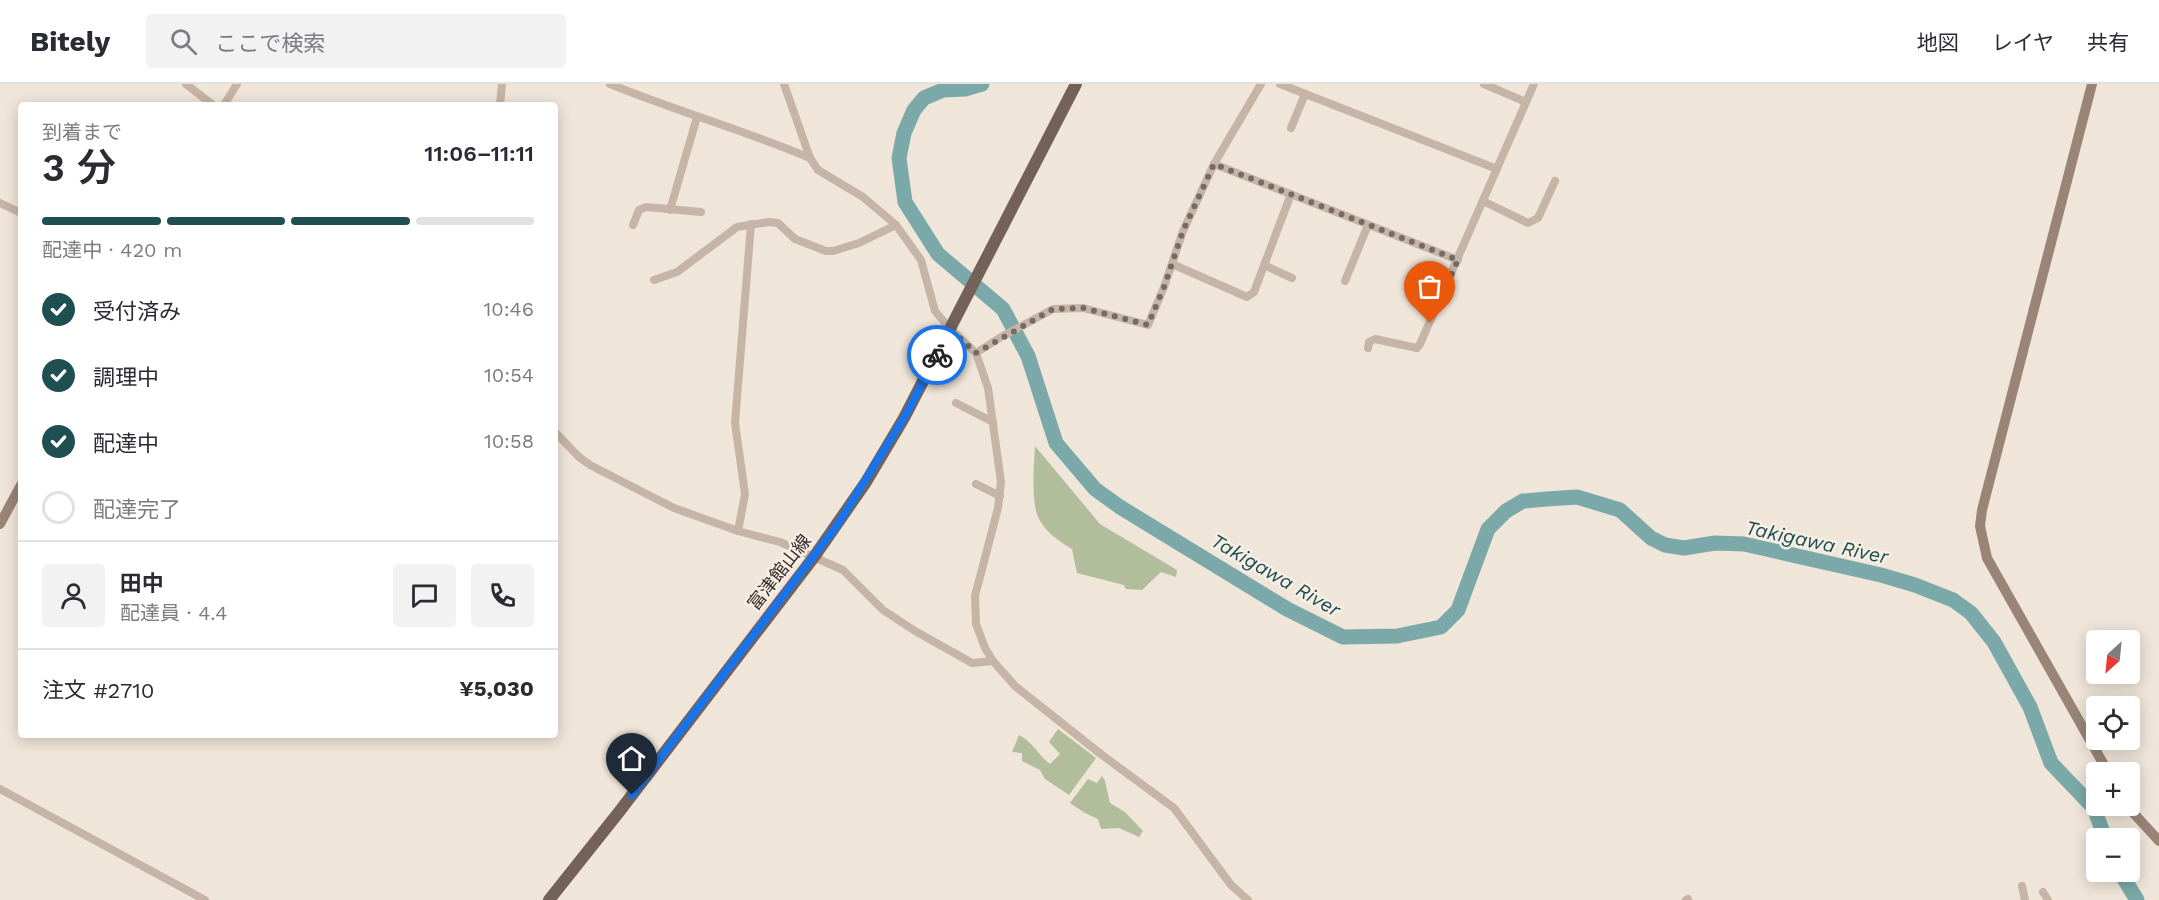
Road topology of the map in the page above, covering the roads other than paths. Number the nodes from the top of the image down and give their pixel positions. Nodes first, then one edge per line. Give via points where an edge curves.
1 (186, 84) edge
2 (237, 84) edge
3 (502, 84) edge
4 (610, 84) edge
5 (784, 84) edge
6 (1076, 84) edge
7 (1261, 84) edge
8 (1280, 84) edge
9 (1484, 84) edge
10 (1534, 84) edge
11 (2092, 84) edge
12 (1305, 94) junction
13 (209, 102) edge
14 (226, 102) edge
15 (500, 102) edge
16 (1526, 102) junction
17 (697, 117) junction
18 (1291, 128) dead end
19 (810, 158) junction
20 (1214, 164) junction
21 (1497, 169) junction
22 (1555, 181) dead end
23 (1291, 194) junction
24 (1483, 201) junction
25 (0, 203) edge
26 (670, 210) junction
27 (18, 212) edge
28 (700, 212) dead end
29 (751, 224) junction
30 (633, 225) dead end
31 (896, 225) junction
32 (1368, 225) junction
33 (1458, 260) junction
34 (1172, 264) junction
35 (1264, 265) junction
36 (1292, 278) dead end
37 (654, 280) dead end
38 (1345, 281) dead end
39 (950, 329) junction
40 (1368, 348) dead end
41 (976, 353) junction
42 (956, 403) dead end
43 (993, 422) junction
44 (558, 435) edge
45 (976, 484) dead end
46 (18, 491) edge
47 (1000, 496) junction
48 (0, 524) edge
49 (738, 531) junction
50 (814, 557) junction
51 (993, 661) junction
52 (2102, 762) edge
53 (0, 789) edge
54 (2136, 816) edge
55 (2159, 840) edge
56 (2022, 886) dead end
57 (2043, 892) dead end
58 (205, 900) edge
59 (549, 900) edge
60 (1248, 900) edge
61 (2025, 900) edge
62 (2048, 900) edge

1 - 13 street
2 - 14 street
3 - 15 street
4 - 17 street
5 - 19 street
6 - 39 main road, 富津館山線
7 - 20 street
8 - 12 street
9 - 16 street
10 - 16 street
11 - 52 street via 1980,526 1987,558
12 - 18 street
12 - 21 street
16 - 21 street
17 - 19 street
17 - 26 street
19 - 31 street via 818,170 863,197
20 - 23 street
20 - 34 street
21 - 24 street
22 - 24 street via 1538,218 1528,223
23 - 32 street
23 - 35 street
24 - 33 street
25 - 27 street
26 - 28 street
26 - 30 street via 646,207 639,210
29 - 31 street via 778,223 795,239 826,251 859,243
29 - 37 street via 729,232 677,272
29 - 49 street via 735,423 745,494
31 - 39 street via 921,260 931,302
32 - 33 street
32 - 38 street
33 - 40 street via 1418,348 1375,339
34 - 35 street via 1247,297 1254,291
34 - 41 street via 1148,325 1083,308 1053,309
35 - 36 street
39 - 41 street
39 - 50 main road, 富津館山線 via 866,482
41 - 43 street via 988,388
42 - 43 street
43 - 47 street
44 - 49 street via 591,465 675,508
45 - 47 street
46 - 48 street
47 - 51 street via 974,610 980,635
49 - 50 street via 780,542
50 - 51 street via 843,570 883,610 915,631 972,663
50 - 59 main road, 富津館山線
51 - 60 street via 1033,701 1174,808 1225,878
53 - 58 street
54 - 55 street
56 - 61 street
57 - 62 street

